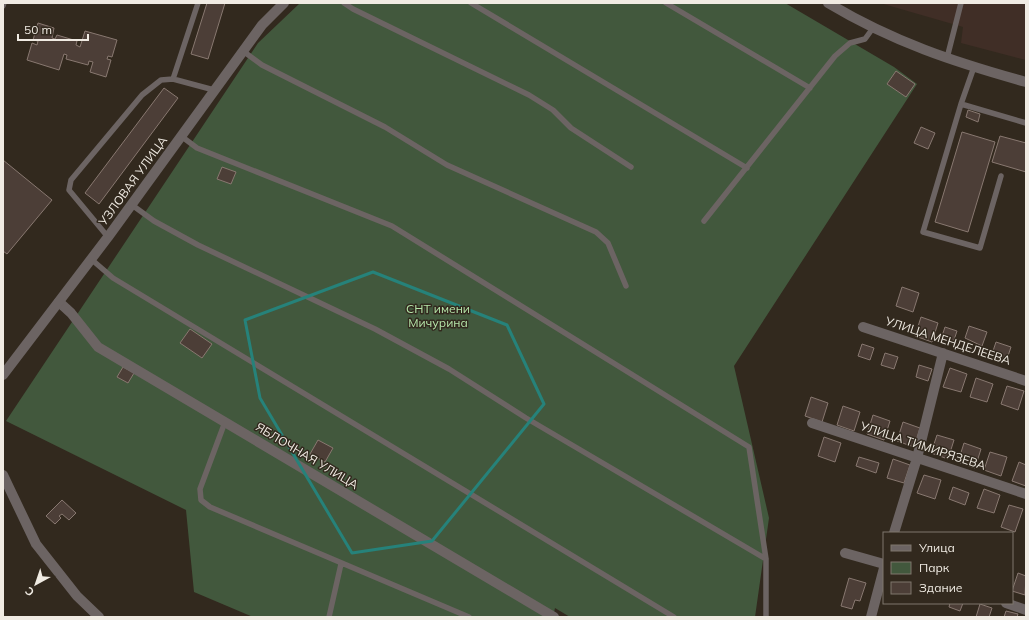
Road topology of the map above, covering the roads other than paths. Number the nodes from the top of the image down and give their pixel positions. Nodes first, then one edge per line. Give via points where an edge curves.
1 (198, 3) edge
2 (284, 3) edge
3 (344, 3) edge
4 (471, 3) edge
5 (666, 3) edge
6 (828, 3) edge
7 (960, 3) edge
8 (873, 28) junction
9 (243, 50) junction
10 (947, 58) junction
11 (974, 67) junction
12 (173, 79) junction
13 (1026, 82) edge
14 (810, 88) junction
15 (214, 90) junction
16 (961, 104) junction
17 (1026, 123) edge
18 (182, 136) junction
19 (630, 167) dead end
20 (747, 168) junction
21 (1001, 176) dead end
22 (132, 205) junction
23 (704, 221) dead end
24 (108, 238) junction
25 (91, 259) junction
26 (626, 286) dead end
27 (59, 302) junction
28 (863, 327) dead end
29 (943, 353) junction
30 (3, 375) edge
31 (1026, 380) edge
32 (225, 422) junction
33 (812, 423) dead end
34 (917, 458) junction
35 (3, 475) edge
36 (1026, 494) edge
37 (894, 532) edge
38 (845, 553) dead end
39 (766, 559) junction
40 (341, 564) junction
41 (883, 564) edge
42 (883, 572) edge
43 (1009, 604) edge
44 (1026, 610) edge
45 (550, 616) edge
46 (99, 617) edge
47 (329, 617) edge
48 (469, 617) edge
49 (674, 617) edge
50 (766, 617) edge
51 (872, 617) edge

1 - 12 lane
2 - 9 street, УЗЛОВАЯ УЛИЦА via 262,25
3 - 19 lane via 528,95 553,110 571,128
4 - 20 lane
5 - 14 lane
6 - 8 street
7 - 10 lane
8 - 10 street via 910,46
8 - 14 lane via 865,39 843,47
9 - 15 street, УЗЛОВАЯ УЛИЦА
9 - 26 lane via 262,65 385,127 447,165 596,232 608,243
10 - 11 street
11 - 13 street
11 - 16 lane
12 - 15 lane
12 - 24 lane via 161,80 142,95 71,180 69,190
14 - 20 lane
15 - 18 street, УЗЛОВАЯ УЛИЦА
16 - 17 lane
16 - 21 lane via 924,232 980,248
18 - 22 street, УЗЛОВАЯ УЛИЦА
18 - 39 lane via 197,148 392,226 748,447
20 - 23 lane
22 - 24 street, УЗЛОВАЯ УЛИЦА
22 - 39 lane via 154,221 198,245 375,329 449,369 526,418
24 - 25 street, УЗЛОВАЯ УЛИЦА
25 - 27 street, УЗЛОВАЯ УЛИЦА
25 - 49 lane via 113,278
27 - 30 street, УЗЛОВАЯ УЛИЦА
27 - 32 street, ЯБЛОЧНАЯ УЛИЦА via 98,347
28 - 29 street, УЛИЦА МЕНДЕЛЕЕВА
29 - 31 street, УЛИЦА МЕНДЕЛЕЕВА
29 - 34 street
32 - 40 lane via 200,489 202,500 210,508
32 - 45 street, ЯБЛОЧНАЯ УЛИЦА
33 - 34 street, УЛИЦА ТИМИРЯЗЕВА
34 - 36 street, УЛИЦА ТИМИРЯЗЕВА
34 - 37 street
35 - 46 street via 36,544 77,596
38 - 41 street
39 - 50 lane
40 - 47 lane
40 - 48 lane
42 - 51 street
43 - 44 street

